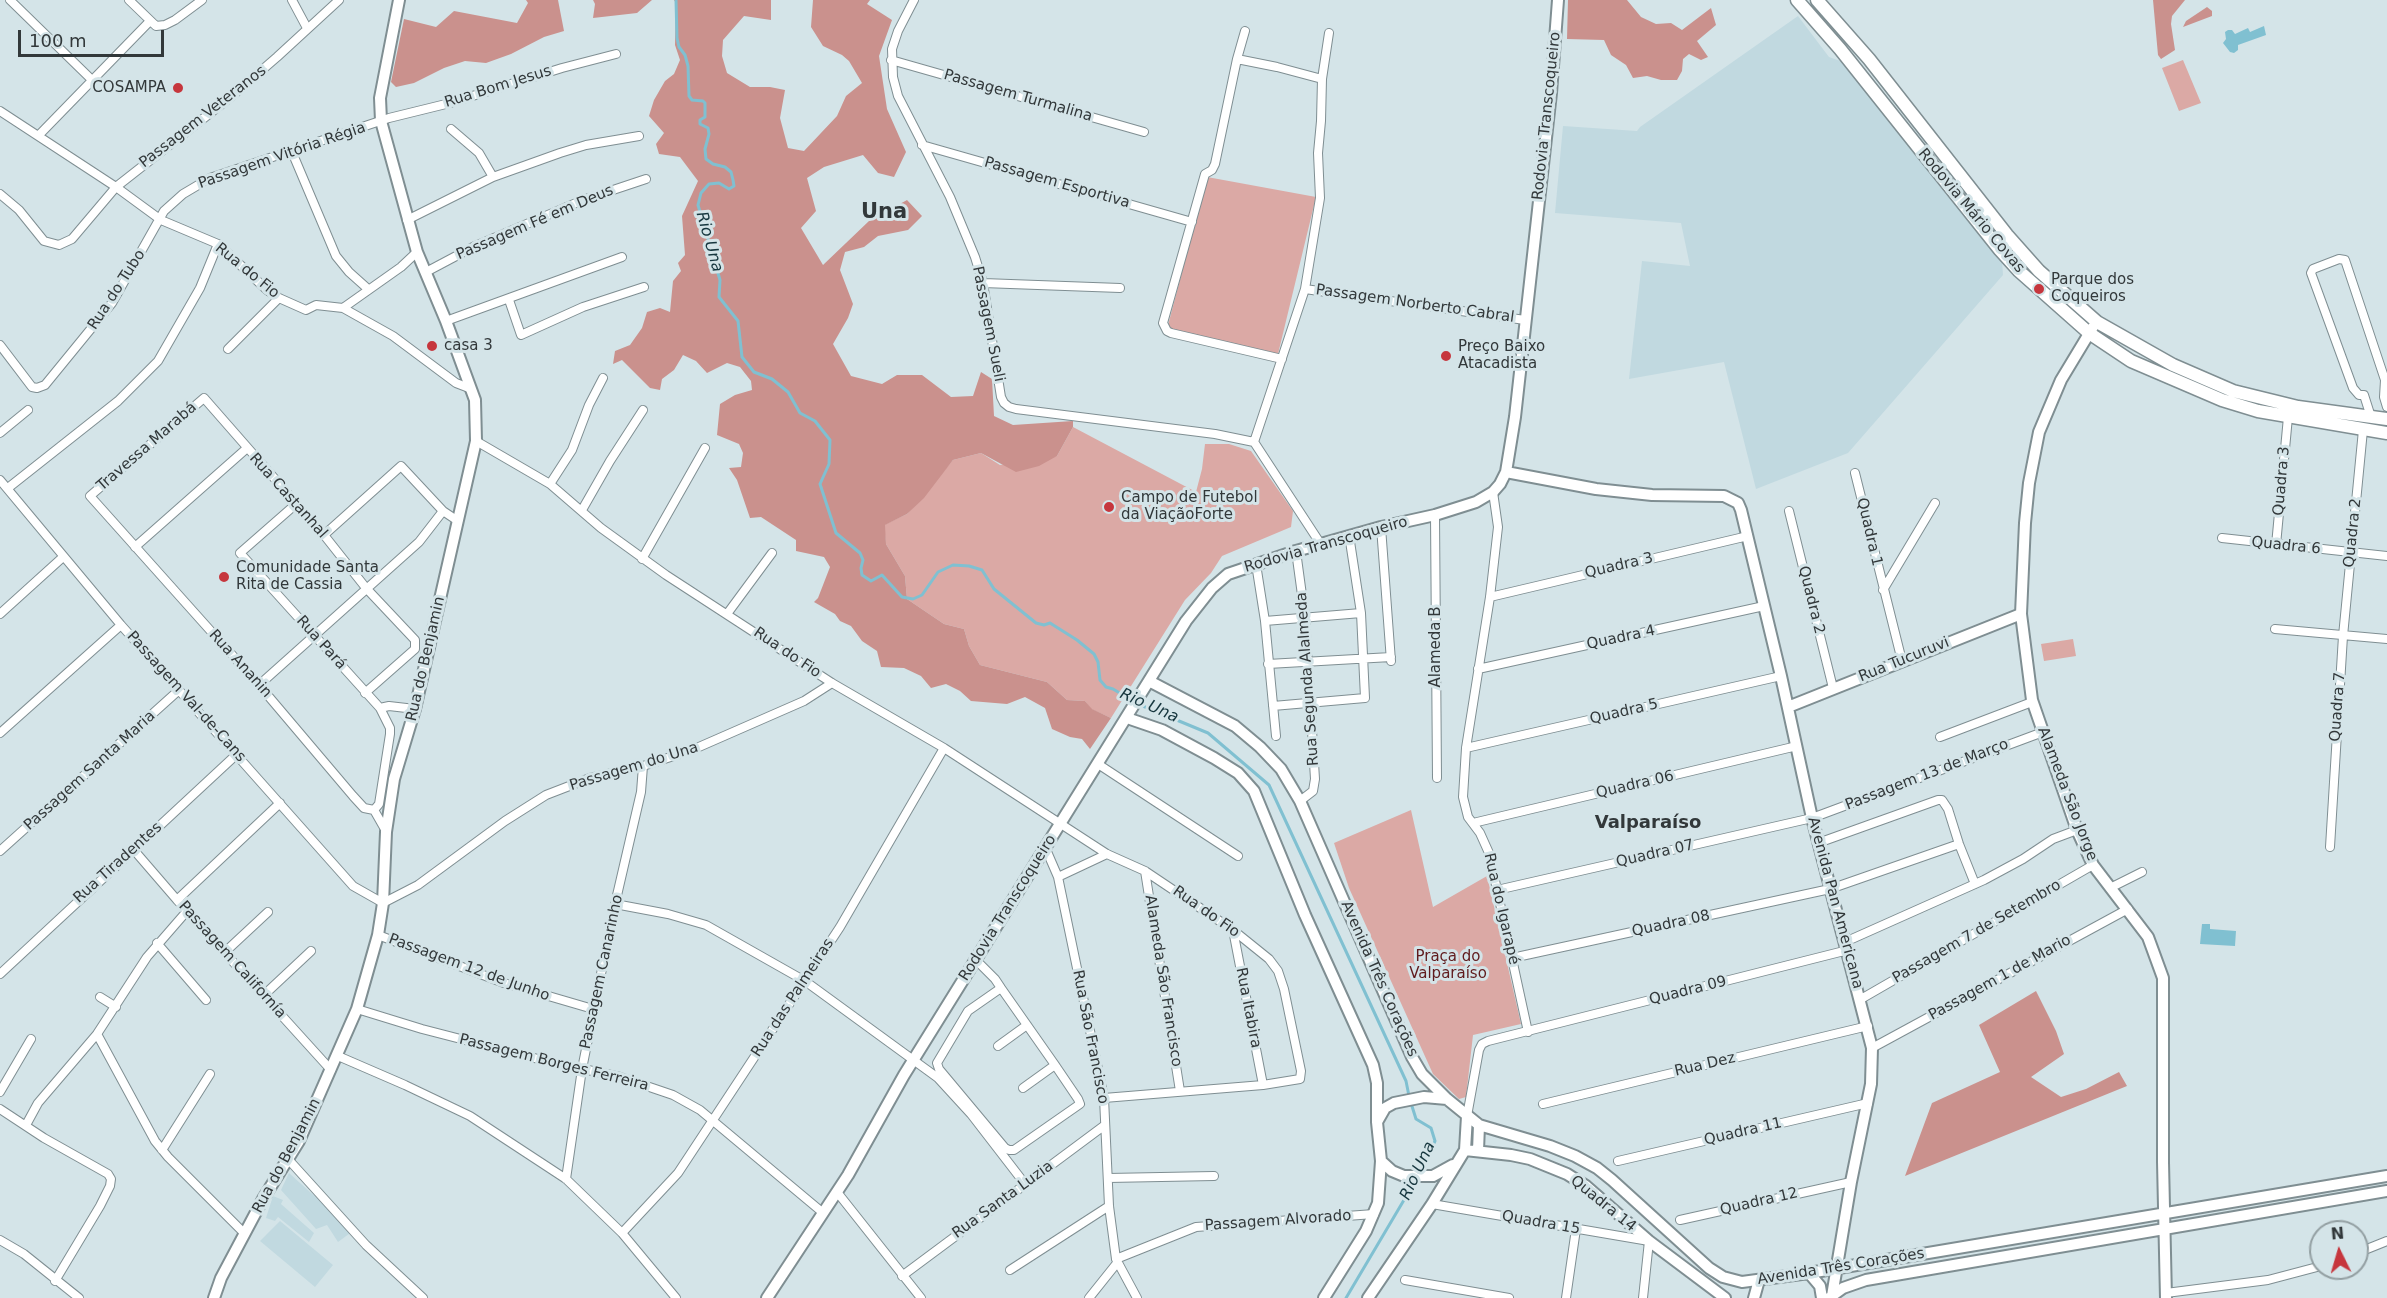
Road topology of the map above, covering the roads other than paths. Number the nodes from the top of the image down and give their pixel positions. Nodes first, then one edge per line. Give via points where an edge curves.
1 (10, 0) edge
2 (129, 0) edge
3 (202, 0) edge
4 (292, 0) edge
5 (339, 0) edge
6 (399, 0) edge
7 (914, 0) edge
8 (1558, 0) edge
9 (1797, 0) edge
10 (1817, 0) edge
11 (149, 22) junction
12 (307, 28) junction
13 (1245, 31) dead end
14 (1329, 33) dead end
15 (616, 54) dead end
16 (1237, 59) junction
17 (891, 60) junction
18 (1322, 79) junction
19 (92, 80) junction
20 (0, 111) edge
21 (381, 121) junction
22 (451, 129) dead end
23 (1144, 132) dead end
24 (39, 135) junction
25 (639, 136) dead end
26 (922, 145) junction
27 (292, 152) junction
28 (493, 177) junction
29 (646, 179) dead end
30 (116, 187) junction
31 (0, 194) edge
32 (161, 220) junction
33 (407, 220) junction
34 (1192, 222) junction
35 (218, 244) junction
36 (417, 252) junction
37 (622, 257) dead end
38 (426, 272) junction
39 (983, 283) junction
40 (644, 287) dead end
41 (1120, 288) dead end
42 (368, 289) junction
43 (1305, 289) junction
44 (279, 298) junction
45 (509, 300) junction
46 (343, 308) junction
47 (1525, 320) junction
48 (446, 321) junction
49 (2097, 322) junction
50 (2089, 333) junction
51 (0, 345) edge
52 (228, 349) dead end
53 (1282, 359) junction
54 (603, 378) dead end
55 (469, 388) junction
56 (204, 398) joint
57 (2387, 407) edge
58 (28, 410) dead end
59 (643, 410) dead end
60 (2288, 417) junction
61 (2372, 417) junction
62 (2387, 419) edge
63 (2363, 430) junction
64 (0, 433) edge
65 (2387, 434) edge
66 (476, 441) junction
67 (1254, 442) junction
68 (705, 447) dead end
69 (246, 449) junction
70 (1506, 472) junction
71 (1855, 473) dead end
72 (3, 484) edge
73 (550, 484) junction
74 (1493, 492) junction
75 (90, 496) joint
76 (1935, 503) dead end
77 (296, 504) junction
78 (582, 510) junction
79 (443, 511) junction
80 (1790, 511) dead end
81 (1435, 515) junction
82 (458, 521) junction
83 (1381, 527) junction
84 (324, 534) junction
85 (1349, 535) junction
86 (1748, 536) junction
87 (2222, 538) dead end
88 (1320, 543) junction
89 (2276, 545) junction
90 (135, 547) junction
91 (1296, 550) junction
92 (772, 553) dead end
93 (2351, 553) junction
94 (63, 556) junction
95 (2387, 556) edge
96 (642, 559) junction
97 (1256, 564) junction
98 (366, 588) junction
99 (1882, 590) junction
100 (1490, 597) junction
101 (1764, 606) junction
102 (1361, 613) junction
103 (0, 614) edge
104 (727, 614) junction
105 (2021, 614) junction
106 (1305, 617) junction
107 (1265, 621) junction
108 (121, 624) junction
109 (2275, 629) dead end
110 (313, 634) junction
111 (2343, 636) junction
112 (2387, 639) edge
113 (1307, 660) junction
114 (1362, 660) junction
115 (1902, 661) junction
116 (1268, 664) junction
117 (1478, 669) junction
118 (1781, 676) junction
119 (832, 683) junction
120 (1147, 684) junction
121 (259, 685) junction
122 (1833, 688) junction
123 (179, 690) junction
124 (365, 693) junction
125 (2032, 702) junction
126 (1310, 703) junction
127 (1273, 706) junction
128 (1788, 707) junction
129 (380, 708) junction
130 (415, 709) junction
131 (1129, 715) junction
132 (2043, 732) junction
133 (0, 733) edge
134 (1276, 736) dead end
135 (1940, 737) dead end
136 (1797, 746) junction
137 (944, 748) junction
138 (1466, 748) junction
139 (237, 754) junction
140 (1098, 764) junction
141 (643, 766) junction
142 (1437, 778) dead end
143 (1300, 801) junction
144 (280, 803) junction
145 (374, 810) junction
146 (1812, 819) junction
147 (1061, 823) junction
148 (1473, 823) junction
149 (2077, 830) junction
150 (386, 832) junction
151 (1818, 843) junction
152 (1959, 844) junction
153 (1045, 847) junction
154 (2330, 847) dead end
155 (133, 849) junction
156 (0, 851) edge
157 (1107, 854) junction
158 (1238, 856) dead end
159 (2093, 865) junction
160 (1145, 871) junction
161 (2142, 872) dead end
162 (1058, 877) junction
163 (1975, 884) junction
164 (1835, 887) junction
165 (2110, 888) junction
166 (1497, 890) junction
167 (177, 900) junction
168 (383, 903) junction
169 (615, 904) junction
170 (2128, 909) junction
171 (187, 911) junction
172 (268, 912) dead end
173 (1233, 930) junction
174 (378, 935) junction
175 (157, 943) junction
176 (1848, 944) junction
177 (311, 951) dead end
178 (225, 952) junction
179 (1512, 958) junction
180 (976, 960) junction
181 (0, 974) edge
182 (805, 981) junction
183 (1001, 988) junction
184 (264, 995) junction
185 (100, 998) dead end
186 (1861, 999) junction
187 (206, 1000) dead end
188 (116, 1007) junction
189 (357, 1009) junction
190 (593, 1009) junction
191 (1027, 1025) junction
192 (1868, 1026) junction
193 (1528, 1032) junction
194 (97, 1034) junction
195 (31, 1039) dead end
196 (998, 1046) dead end
197 (1872, 1048) junction
198 (338, 1056) junction
199 (915, 1060) junction
200 (1055, 1065) junction
201 (582, 1069) junction
202 (332, 1070) junction
203 (210, 1074) dead end
204 (1263, 1086) junction
205 (1023, 1088) dead end
206 (1180, 1091) junction
207 (0, 1092) edge
208 (1104, 1098) junction
209 (1447, 1099) junction
210 (1868, 1103) junction
211 (1543, 1104) dead end
212 (0, 1109) edge
213 (1467, 1116) junction
214 (713, 1121) junction
215 (1377, 1122) junction
216 (26, 1125) junction
217 (1105, 1125) junction
218 (1479, 1125) junction
219 (162, 1150) junction
220 (1465, 1150) junction
221 (1478, 1151) junction
222 (288, 1159) junction
223 (1381, 1161) junction
224 (1618, 1161) dead end
225 (1456, 1164) junction
226 (1214, 1176) dead end
227 (2387, 1176) edge
228 (1108, 1178) junction
229 (566, 1179) junction
230 (1851, 1182) junction
231 (1025, 1184) junction
232 (2387, 1191) edge
233 (837, 1192) junction
234 (1432, 1204) junction
235 (1108, 1206) junction
236 (822, 1212) junction
237 (2164, 1213) junction
238 (1374, 1214) junction
239 (1680, 1220) dead end
240 (1576, 1228) junction
241 (2165, 1228) junction
242 (622, 1233) junction
243 (245, 1234) junction
244 (0, 1240) edge
245 (1649, 1241) junction
246 (2387, 1241) edge
247 (2369, 1248) edge
248 (1117, 1261) junction
249 (1836, 1269) junction
250 (2309, 1269) edge
251 (1010, 1270) dead end
252 (1809, 1273) junction
253 (902, 1276) junction
254 (1405, 1280) dead end
255 (1759, 1280) junction
256 (55, 1281) junction
257 (2166, 1296) edge
258 (1828, 1297) edge
259 (79, 1298) edge
260 (214, 1298) edge
261 (423, 1298) edge
262 (676, 1298) edge
263 (767, 1298) edge
264 (921, 1298) edge
265 (1089, 1298) edge
266 (1137, 1298) edge
267 (1324, 1298) edge
268 (1368, 1298) edge
269 (1509, 1298) edge
270 (1566, 1298) edge
271 (1643, 1298) edge
272 (1725, 1298) edge
273 (1754, 1298) edge

1 - 19 street
2 - 11 street
3 - 11 street via 165,25
4 - 12 street
5 - 12 street, Passagem Veteranos
6 - 21 street, Rua do Benjamin via 380,98
7 - 17 street, Passagem Sueli via 898,31
8 - 47 street, Rodovia Transcoqueiro
9 - 50 main road, Rodovia Mário Covas via 2000,250
10 - 49 main road, Rodovia Mário Covas via 1858,45 2007,235 2039,271
11 - 19 street
12 - 30 street, Passagem Veteranos via 232,96
13 - 16 street
14 - 18 street
15 - 21 street, Rua Bom Jesus
16 - 18 street
16 - 34 street via 1215,164 1205,174
17 - 23 street, Passagem Turmalina
17 - 26 street, Passagem Sueli via 898,96
18 - 43 street via 1320,198
19 - 24 street
20 - 24 street, Rua do Fio
21 - 27 street, Passagem Vitória Régia
21 - 33 street, Rua do Benjamin
22 - 28 street via 479,153
24 - 30 street, Rua do Fio
25 - 28 street via 578,148
26 - 34 street, Passagem Esportiva
26 - 39 street, Passagem Sueli via 958,215
27 - 32 street, Passagem Vitória Régia via 203,182 173,201
27 - 42 street via 336,255
28 - 33 street
29 - 38 street, Passagem Fé em Deus via 583,200 475,246
30 - 31 street, Passagem Veteranos via 72,239 59,245 44,241
30 - 32 street, Rua do Fio
32 - 35 street, Rua do Fio
32 - 51 street, Rua do Tubo via 112,303 45,385 32,387
33 - 36 street, Rua do Benjamin
34 - 53 street via 1163,323 1165,328 1172,333
35 - 44 street, Rua do Fio
35 - 72 street via 200,288 158,361 118,400
36 - 38 street, Rua do Benjamin
36 - 42 street
37 - 45 street
38 - 48 street, Rua do Benjamin
39 - 41 street
39 - 67 street, Passagem Sueli via 1001,397 1009,407
40 - 45 street via 583,307 521,335
42 - 46 street
43 - 47 street, Passagem Norberto Cabral
43 - 53 street
44 - 46 street, Rua do Fio via 306,310 316,305
44 - 52 street
45 - 48 street
46 - 55 street, Rua do Fio via 393,336 456,383
47 - 70 street, Rodovia Transcoqueiro
48 - 55 street, Rua do Benjamin
49 - 50 street, Alameda São Jorge
49 - 61 main road, Rodovia Mário Covas via 2173,365 2233,391 2298,407
50 - 60 main road, Rodovia Mário Covas via 2131,361 2188,387
50 - 105 street, Alameda São Jorge via 2061,380 2039,432 2029,483
53 - 67 street
54 - 73 street via 572,450
55 - 66 street, Rua do Benjamin via 475,400
56 - 69 street, Rua Castanhal
56 - 75 street, Travessa Marabá
57 - 61 street via 2385,380 2345,261 2339,259 2313,269 2311,273 2353,388 2364,395
58 - 64 street
59 - 78 street
60 - 63 main road, Rodovia Mário Covas
60 - 89 street, Quadra 3
61 - 62 main road, Rodovia Mário Covas
63 - 65 main road, Rodovia Mário Covas
63 - 93 street, Quadra 2
66 - 73 street, Rua do Fio
66 - 82 street, Rua do Benjamin
67 - 88 street
68 - 96 street
69 - 77 street, Rua Castanhal
69 - 90 street
70 - 74 street, Rodovia Transcoqueiro
70 - 86 street, Avenida Pan Americana via 1596,489 1724,496 1738,503
71 - 99 street, Quadra 1
72 - 94 street, Passagem Val-de-Cans
73 - 78 street, Rua do Fio
74 - 81 street, Rodovia Transcoqueiro via 1476,502
74 - 100 street, Rua do Igarapé via 1498,527
75 - 90 street, Rua Ananin
76 - 99 street, Quadra 1
77 - 84 street, Rua Castanhal
77 - 110 street, Rua Pará via 240,553
78 - 96 street, Rua do Fio
79 - 82 street
79 - 84 street via 401,466
79 - 98 street via 419,542
80 - 122 street, Quadra 2
81 - 83 street, Rodovia Transcoqueiro
81 - 142 street, Alameda B
82 - 130 street, Rua do Benjamin
83 - 85 street, Rodovia Transcoqueiro
83 - 114 street via 1391,659
84 - 98 street, Rua Castanhal
85 - 88 street, Rodovia Transcoqueiro
85 - 102 street
86 - 100 street, Quadra 3
86 - 101 street, Avenida Pan Americana
87 - 89 street, Quadra 6
88 - 91 street, Rodovia Transcoqueiro
89 - 93 street, Quadra 6
90 - 121 street, Rua Ananin
91 - 97 street, Rodovia Transcoqueiro
91 - 106 street, Rua Segunda Alalmeda
92 - 104 street
93 - 95 street, Quadra 6
93 - 111 street, Quadra 2
94 - 103 street
94 - 108 street, Passagem Val-de-Cans
96 - 104 street, Rua do Fio
97 - 107 street
97 - 120 street, Rodovia Transcoqueiro via 1228,574 1212,588 1185,621
98 - 110 street
98 - 124 street, Rua Castanhal via 415,640 415,649
99 - 115 street, Quadra 1
100 - 117 street, Rua do Igarapé
101 - 117 street, Quadra 4
101 - 118 street, Avenida Pan Americana
102 - 106 street
102 - 114 street
104 - 119 street, Rua do Fio
105 - 115 street, Rua Tucuruvi
105 - 125 street, Alameda São Jorge
106 - 107 street
106 - 113 street, Rua Segunda Alalmeda
107 - 116 street
108 - 123 street, Passagem Val-de-Cans
108 - 133 street
109 - 111 street
110 - 121 street
110 - 124 street, Rua Pará
111 - 112 street
111 - 154 street, Quadra 7
113 - 114 street
113 - 116 street
113 - 126 street, Rua Segunda Alalmeda
114 - 126 street via 1365,698
115 - 122 street, Rua Tucuruvi
116 - 127 street
117 - 138 street, Rua do Igarapé
118 - 128 street, Avenida Pan Americana
118 - 138 street, Quadra 5
119 - 137 street, Rua do Fio
119 - 141 street, Passagem do Una via 804,701 726,737
120 - 131 street, Rodovia Transcoqueiro
120 - 143 street, Avenida Três Corações via 1235,726 1281,769
121 - 145 street, Rua Ananin via 364,808
122 - 128 street, Rua Tucuruvi
123 - 139 street, Passagem Val-de-Cans
123 - 156 street, Passagem Santa Maria
124 - 129 street, Rua Pará
125 - 132 street, Alameda São Jorge
125 - 135 street
126 - 127 street
126 - 143 street, Rua Segunda Alalmeda via 1315,779 1313,791
127 - 134 street
128 - 136 street, Avenida Pan Americana
129 - 130 street
129 - 145 street via 390,734 379,804
130 - 150 street, Rua do Benjamin via 394,779
131 - 140 street, Rodovia Transcoqueiro
131 - 215 street via 1214,758 1254,791 1373,1065
132 - 146 street, Passagem 13 de Março
132 - 149 street, Alameda São Jorge
136 - 146 street, Avenida Pan Americana
136 - 148 street, Quadra 06
137 - 147 street, Rua do Fio
137 - 182 street, Rua das Palmeiras
138 - 148 street, Rua do Igarapé via 1463,797
139 - 144 street, Passagem Val-de-Cans
139 - 155 street, Rua Tiradentes
140 - 147 street, Rodovia Transcoqueiro
140 - 158 street
141 - 168 street, Passagem do Una via 590,778 546,795 418,885
141 - 169 street, Passagem Canarinho via 641,792
143 - 209 street, Avenida Três Corações via 1412,1057 1422,1074
144 - 167 street
144 - 168 street, Passagem Val-de-Cans via 353,886
145 - 150 street, Rua Ananin
146 - 151 street, Avenida Pan Americana
146 - 166 street, Quadra 07
147 - 153 street, Rodovia Transcoqueiro
147 - 157 street, Rua do Fio
148 - 166 street, Rua do Igarapé via 1485,843
149 - 159 street, Alameda São Jorge
149 - 163 street, Quadra 09 via 2053,839
150 - 168 street, Rua do Benjamin
151 - 152 street via 1938,800 1945,803
151 - 164 street, Avenida Pan Americana
152 - 163 street
152 - 164 street, Quadra 08
153 - 162 street, Rua São Francisco
153 - 180 street, Rodovia Transcoqueiro
155 - 167 street, Passagem Californía
155 - 181 street, Rua Tiradentes
157 - 160 street, Rua do Fio
157 - 162 street
159 - 165 street, Alameda São Jorge
159 - 186 street, Passagem 7 de Setembro
160 - 173 street, Rua do Fio
160 - 206 street, Alameda São Francisco
161 - 165 street
162 - 208 street, Rua São Francisco
163 - 176 street, Quadra 09
164 - 176 street, Avenida Pan Americana
164 - 179 street, Quadra 08
165 - 170 street, Alameda São Jorge
166 - 179 street, Rua do Igarapé
167 - 171 street, Passagem Californía
168 - 174 street, Rua do Benjamin
169 - 182 street via 706,925
169 - 190 street, Passagem Canarinho
170 - 197 street, Passagem 1 de Mario
170 - 237 street, Alameda São Jorge via 2148,937 2163,978
171 - 175 street
171 - 178 street, Passagem Californía
172 - 178 street
173 - 204 street, Rua Itabira
173 - 204 street, Rua do Fio via 1269,958 1278,971 1301,1071 1300,1079
174 - 189 street, Rua do Benjamin
174 - 190 street, Passagem 12 de Junho via 504,983
175 - 187 street
175 - 188 street
176 - 186 street, Avenida Pan Americana
176 - 193 street, Quadra 09
177 - 184 street
178 - 184 street, Passagem Californía
179 - 193 street, Rua do Igarapé
180 - 183 street
180 - 199 street, Rodovia Transcoqueiro
182 - 199 street
182 - 214 street, Rua das Palmeiras
183 - 191 street
183 - 200 street via 968,1011 938,1058 939,1069 1005,1148 1014,1150 1080,1104
184 - 202 street, Passagem Californía
185 - 188 street
186 - 192 street, Avenida Pan Americana
188 - 194 street
189 - 198 street, Rua do Benjamin
189 - 201 street, Passagem Borges Ferreira
190 - 201 street, Passagem Canarinho
191 - 196 street
191 - 200 street
192 - 197 street, Avenida Pan Americana
192 - 211 street, Rua Dez
193 - 213 street via 1482,1044
194 - 216 street via 38,1102
194 - 219 street
195 - 207 street
197 - 210 street, Avenida Pan Americana
198 - 202 street, Rua do Benjamin
198 - 229 street via 470,1116
199 - 231 street via 938,1078 970,1114
199 - 233 street, Rodovia Transcoqueiro
200 - 205 street
201 - 214 street, Passagem Borges Ferreira via 642,1083 673,1095
201 - 229 street, Passagem Canarinho
202 - 222 street, Rua do Benjamin
203 - 219 street
204 - 206 street
206 - 208 street
208 - 217 street, Rua São Francisco
209 - 213 street, Avenida Três Corações
209 - 215 street via 1424,1097 1394,1103 1385,1108
210 - 224 street, Quadra 11
210 - 230 street, Avenida Pan Americana
212 - 216 street
213 - 218 street, Avenida Três Corações
213 - 220 street
214 - 236 street, Passagem Borges Ferreira
214 - 242 street, Rua das Palmeiras via 678,1173
215 - 223 street
216 - 256 street via 111,1179 100,1206
217 - 228 street, Rua São Francisco
217 - 231 street, Rua Santa Luzia
218 - 221 street
218 - 255 street, Avenida Três Corações via 1528,1138 1581,1159 1612,1179 1709,1268 1734,1281
219 - 243 street
220 - 221 street, Quadra 14
220 - 225 street
221 - 245 street, Quadra 14 via 1530,1159 1567,1174
222 - 243 street, Rua do Benjamin
222 - 261 street via 366,1245
223 - 225 street via 1404,1176 1433,1176
223 - 238 street
225 - 234 street
226 - 228 street
227 - 237 street, Avenida Três Corações
228 - 235 street, Rua São Francisco
229 - 242 street
230 - 239 street, Quadra 12
230 - 249 street, Avenida Pan Americana
231 - 253 street, Rua Santa Luzia
232 - 241 street, Avenida Três Corações
233 - 236 street, Rodovia Transcoqueiro
233 - 253 street
234 - 240 street, Quadra 15
234 - 268 street
235 - 248 street, Rua São Francisco
235 - 251 street
236 - 263 street, Rodovia Transcoqueiro
237 - 241 street, Alameda São Jorge
237 - 249 street, Avenida Três Corações
238 - 248 street, Passagem Alvorado via 1196,1227
238 - 267 street
240 - 245 street, Quadra 15
240 - 270 street
241 - 257 street, Alameda São Jorge
241 - 258 street, Avenida Três Corações via 1866,1280
242 - 262 street
243 - 260 street, Rua do Benjamin
244 - 256 street via 24,1254
245 - 271 street, Quadra 14
245 - 272 street
246 - 247 street
248 - 265 street, Passagem Alvorado
248 - 266 street, Rua São Francisco
249 - 252 street, Avenida Três Corações
249 - 258 street, Avenida Pan Americana
250 - 257 street via 2268,1280
252 - 255 street, Avenida Três Corações
252 - 258 street
253 - 264 street
254 - 269 street
255 - 273 street
256 - 259 street

